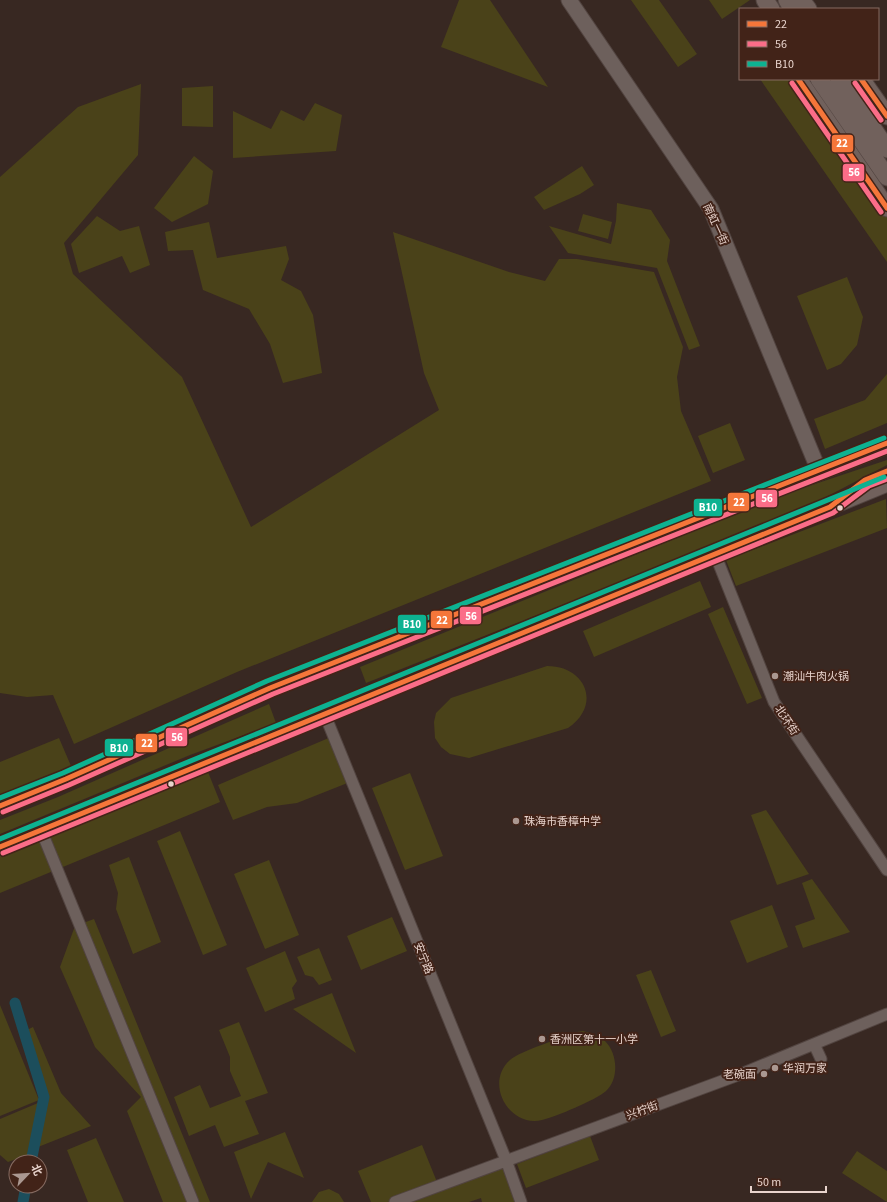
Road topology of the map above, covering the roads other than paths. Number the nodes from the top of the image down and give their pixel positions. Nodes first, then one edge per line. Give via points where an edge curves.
1 (569, 0) edge
2 (801, 0) edge
3 (807, 8) edge
4 (799, 80) edge
5 (820, 80) edge
6 (840, 80) edge
7 (862, 80) edge
8 (887, 116) edge
9 (887, 149) edge
10 (887, 177) edge
11 (887, 208) edge
12 (882, 446) edge
13 (819, 471) junction
14 (887, 471) edge
15 (887, 484) edge
16 (830, 507) junction
17 (715, 554) junction
18 (325, 715) junction
19 (0, 806) edge
20 (41, 830) junction
21 (0, 847) edge
22 (887, 870) edge
23 (887, 1014) edge
24 (814, 1044) junction
25 (821, 1060) dead end
26 (506, 1160) junction
27 (193, 1202) edge
28 (395, 1202) edge
29 (521, 1202) edge

1 - 13 main road, 南虹一街 via 711,209
2 - 3 main road
4 - 11 main road
5 - 10 main road
6 - 9 main road
7 - 8 main road
12 - 13 main road
13 - 19 main road via 270,688
14 - 16 main road via 865,480
15 - 16 main road
16 - 17 main road
17 - 18 main road
17 - 22 street, 北环街 via 774,702
18 - 20 main road
18 - 26 street, 安宁路
20 - 21 main road
20 - 27 street
23 - 24 street, 兴柠街
24 - 25 street
24 - 26 street, 兴柠街 via 741,1074
26 - 28 street, 兴柠街
26 - 29 street, 安宁路

